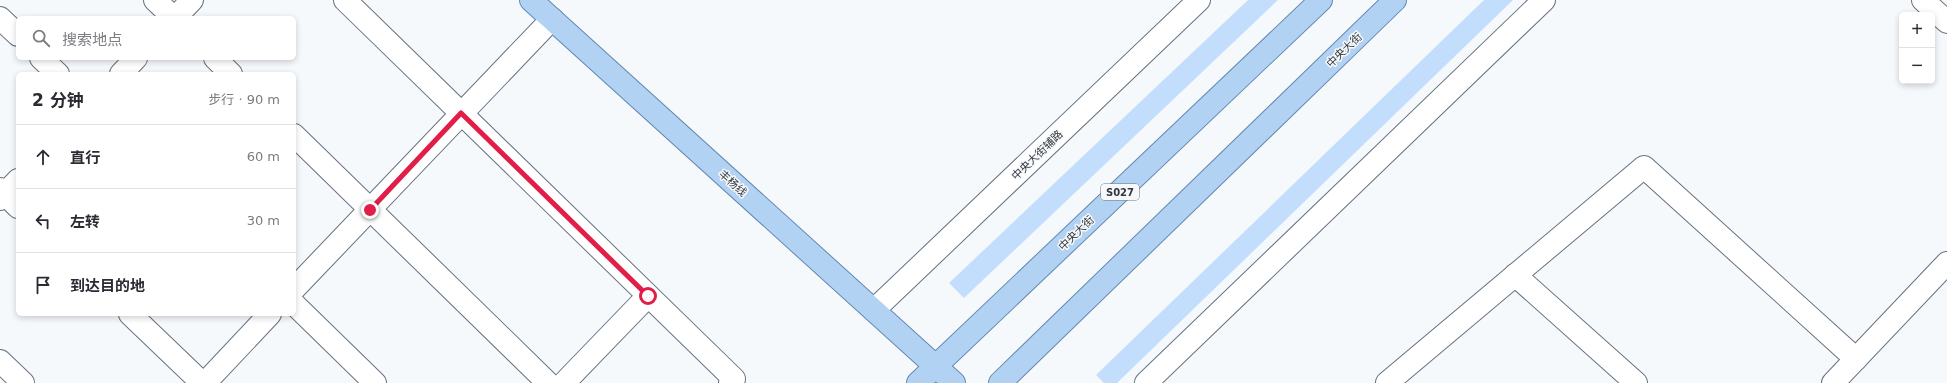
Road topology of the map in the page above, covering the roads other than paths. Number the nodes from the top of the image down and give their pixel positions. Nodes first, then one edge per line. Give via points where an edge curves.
1 (155, 0) edge
2 (192, 0) edge
3 (345, 0) edge
4 (531, 0) edge
5 (1199, 0) edge
6 (1321, 0) edge
7 (1395, 0) edge
8 (1544, 0) edge
9 (1923, 0) edge
10 (172, 16) edge
11 (176, 16) edge
12 (0, 18) edge
13 (552, 19) junction
14 (1947, 22) edge
15 (16, 33) edge
16 (43, 60) edge
17 (134, 60) edge
18 (217, 60) edge
19 (56, 72) edge
20 (123, 72) edge
21 (229, 72) edge
22 (461, 113) junction
23 (296, 137) edge
24 (370, 210) junction
25 (1947, 263) edge
26 (1515, 275) junction
27 (296, 287) edge
28 (648, 296) junction
29 (296, 306) edge
30 (874, 310) junction
31 (132, 316) edge
32 (268, 316) edge
33 (1856, 359) junction
34 (0, 361) edge
35 (936, 366) junction
36 (23, 383) edge
37 (203, 383) edge
38 (375, 383) edge
39 (548, 383) edge
40 (564, 383) edge
41 (730, 383) edge
42 (918, 383) edge
43 (954, 383) edge
44 (1000, 383) edge
45 (1146, 383) edge
46 (1388, 383) edge
47 (1636, 383) edge
48 (1833, 383) edge

1 - 10 street
2 - 11 street
3 - 22 street
4 - 13 main road, 丰杨线
5 - 30 street, 中央大街辅路
6 - 35 main road, 中央大街 / S027
7 - 44 main road, 中央大街
8 - 45 street
9 - 14 street
12 - 15 street
13 - 22 street
13 - 30 main road, 丰杨线
16 - 19 street
17 - 20 street
18 - 21 street
22 - 24 street
22 - 28 street
23 - 24 street
24 - 27 street
24 - 39 street
25 - 33 street
26 - 33 street via 1644,167
26 - 46 street
26 - 47 street
28 - 40 street
28 - 41 street via 734,379
29 - 38 street
30 - 35 main road, 丰杨线
31 - 37 street
32 - 37 street
33 - 48 street
34 - 36 street
35 - 42 main road, 中央大街 / S027
35 - 43 main road, 丰杨线

